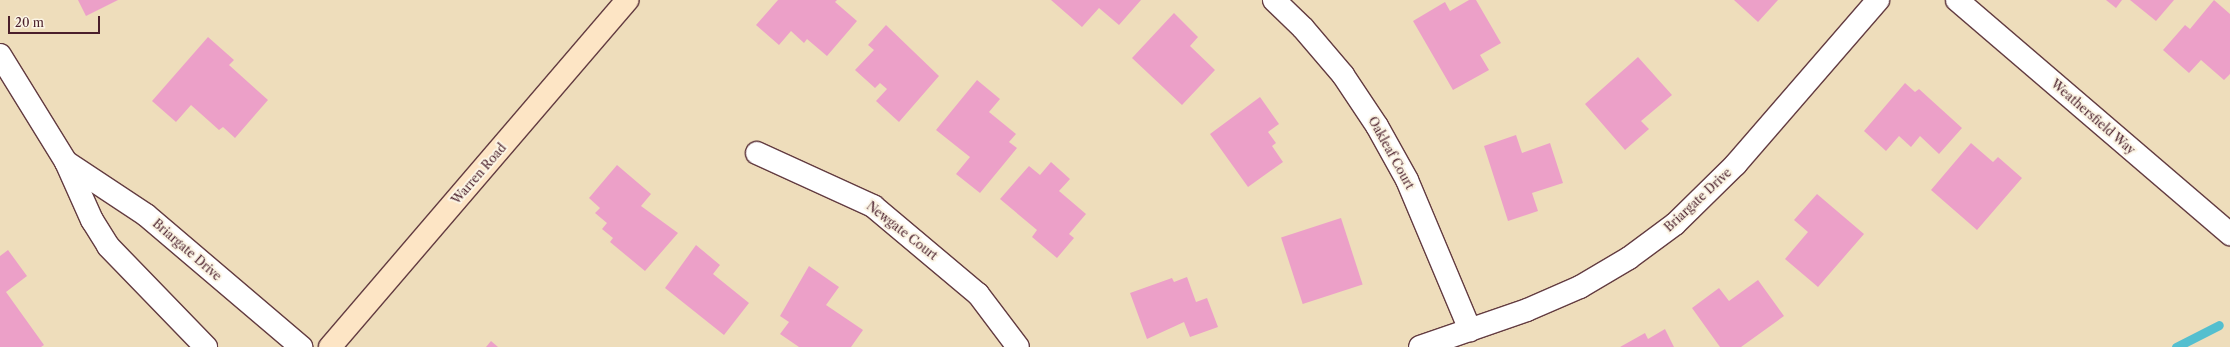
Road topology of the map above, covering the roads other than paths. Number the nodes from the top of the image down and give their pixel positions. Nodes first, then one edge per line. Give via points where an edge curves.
1 (628, 0) edge
2 (1274, 0) edge
3 (1878, 0) edge
4 (1957, 0) edge
5 (0, 54) edge
6 (757, 153) dead end
7 (66, 162) junction
8 (2230, 234) edge
9 (1470, 330) junction
10 (206, 347) edge
11 (301, 347) edge
12 (330, 347) edge
13 (1018, 347) edge
14 (1420, 347) edge

1 - 12 main road, Warren Road
2 - 9 street, Oakleaf Court via 1304,28 1338,69 1377,126 1407,180
3 - 9 street, Briargate Drive via 1736,164 1675,224 1629,258 1580,287
4 - 8 street, Weathersfield Way
5 - 7 street, Briargate Drive
6 - 13 street, Newgate Court via 874,206 978,294
7 - 10 street, Briargate Drive via 92,220 108,246
7 - 11 street, Briargate Drive via 146,215
9 - 14 street, Briargate Drive

